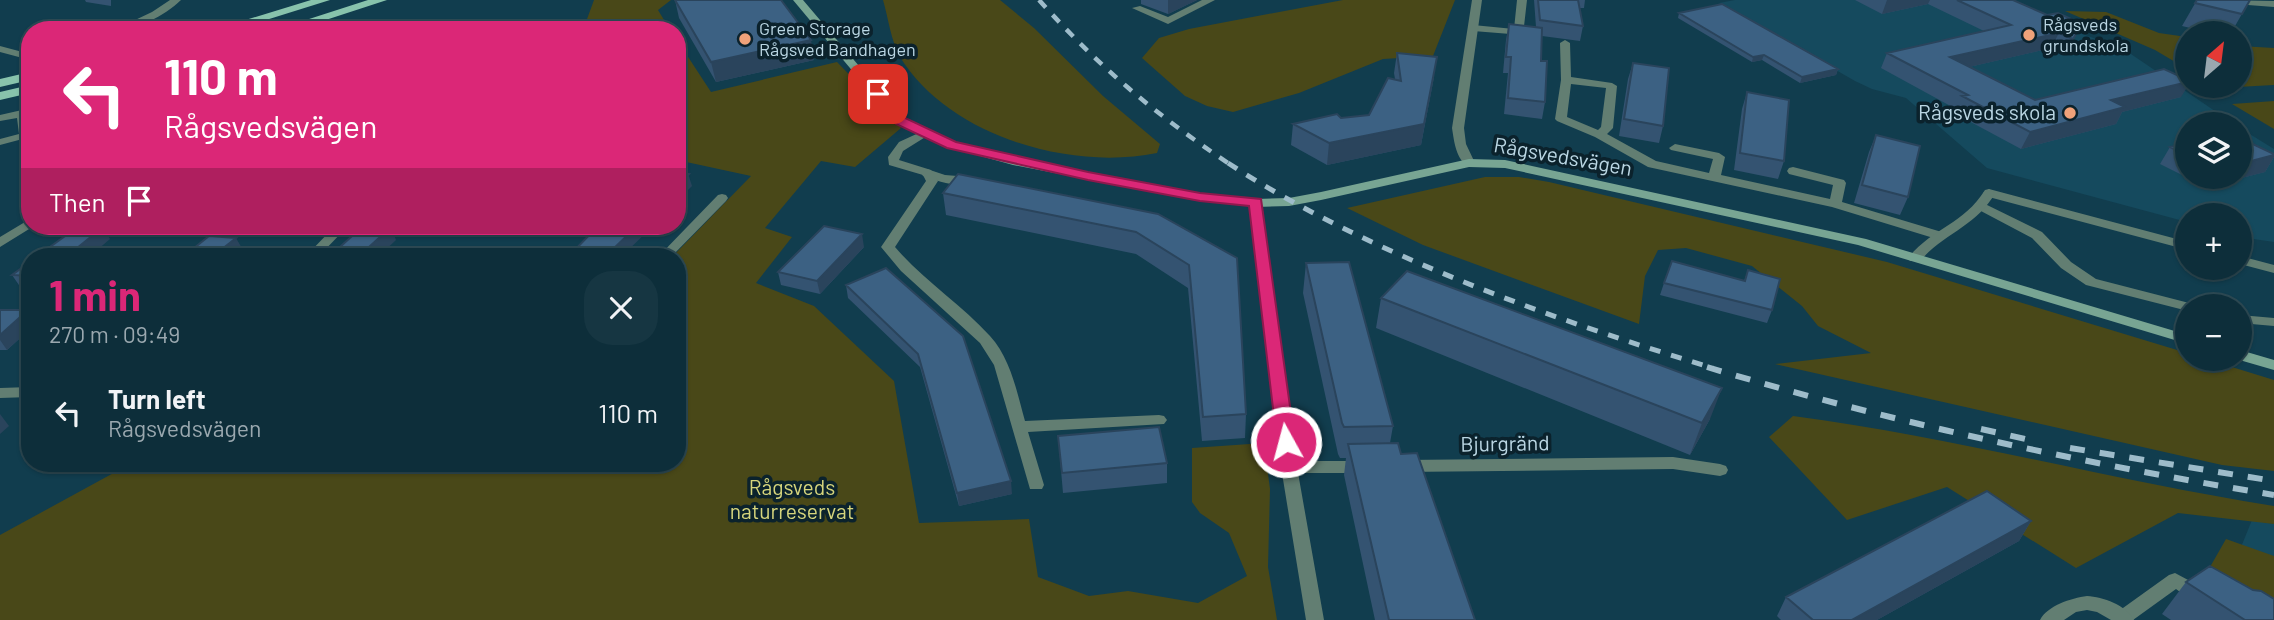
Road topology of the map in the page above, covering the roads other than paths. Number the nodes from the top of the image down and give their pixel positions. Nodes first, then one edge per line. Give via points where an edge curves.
1 (176, 0) edge
2 (324, 0) edge
3 (381, 0) edge
4 (798, 0) edge
5 (1210, 0) edge
6 (1477, 0) edge
7 (1522, 0) edge
8 (2222, 0) edge
9 (2274, 4) edge
10 (1136, 8) dead end
11 (139, 21) edge
12 (250, 21) edge
13 (311, 21) edge
14 (1473, 28) junction
15 (1565, 43) dead end
16 (0, 49) edge
17 (21, 55) edge
18 (21, 78) edge
19 (1566, 80) junction
20 (0, 83) edge
21 (21, 91) edge
22 (0, 96) edge
23 (21, 113) edge
24 (0, 118) edge
25 (923, 134) junction
26 (1599, 135) junction
27 (21, 137) edge
28 (0, 142) edge
29 (1675, 148) dead end
30 (1469, 163) junction
31 (1793, 171) dead end
32 (928, 173) junction
33 (1714, 178) junction
34 (986, 184) edge
35 (722, 198) dead end
36 (1256, 202) junction
37 (1835, 204) junction
38 (1983, 207) junction
39 (21, 229) edge
40 (333, 235) edge
41 (686, 235) edge
42 (686, 235) edge
43 (1940, 236) junction
44 (0, 243) edge
45 (2175, 243) edge
46 (320, 248) edge
47 (673, 248) edge
48 (1915, 258) junction
49 (2252, 263) edge
50 (2274, 269) edge
51 (2175, 304) edge
52 (2252, 320) edge
53 (2274, 322) edge
54 (2175, 336) edge
55 (2252, 359) edge
56 (2274, 365) edge
57 (21, 392) edge
58 (0, 393) edge
59 (1159, 419) dead end
60 (1019, 427) junction
61 (1289, 467) junction
62 (1720, 470) dead end
63 (1036, 485) dead end
64 (2220, 607) edge
65 (2123, 619) edge
66 (1315, 620) edge
67 (2049, 620) edge

1 - 11 street
2 - 12 main road
3 - 13 main road
4 - 25 street, Rågsvedsvägen via 900,121
5 - 10 street via 1168,20
6 - 14 street
7 - 14 street via 1519,33
8 - 9 street
14 - 30 street via 1458,128
15 - 19 street
16 - 17 street
18 - 20 main road
19 - 26 street via 1561,119
19 - 26 street via 1612,86 1608,128
21 - 22 main road
23 - 24 street
25 - 32 street via 898,149 892,162
25 - 36 street, Rågsvedsvägen via 1025,163 1200,197
26 - 33 street via 1652,164
27 - 28 street
29 - 33 street via 1718,157
30 - 36 street, Rågsvedsvägen via 1310,198
30 - 48 street, Rågsvedsvägen via 1529,168 1807,229
31 - 37 street via 1840,183
32 - 34 street
32 - 60 street via 932,181 888,247 986,340 1001,365
33 - 37 street
35 - 41 street
36 - 61 street
37 - 43 street
38 - 43 street
38 - 45 street via 1989,193
38 - 51 street via 2037,235 2066,265 2091,282
39 - 44 street
40 - 46 street
42 - 47 street
43 - 48 street
48 - 54 street, Rågsvedsvägen
49 - 50 street
52 - 53 street
55 - 56 street
57 - 58 street
59 - 60 street
60 - 63 street
61 - 62 street, Bjurgränd via 1673,463
61 - 66 street
64 - 65 street via 2175,580
65 - 67 street via 2109,609 2075,603

